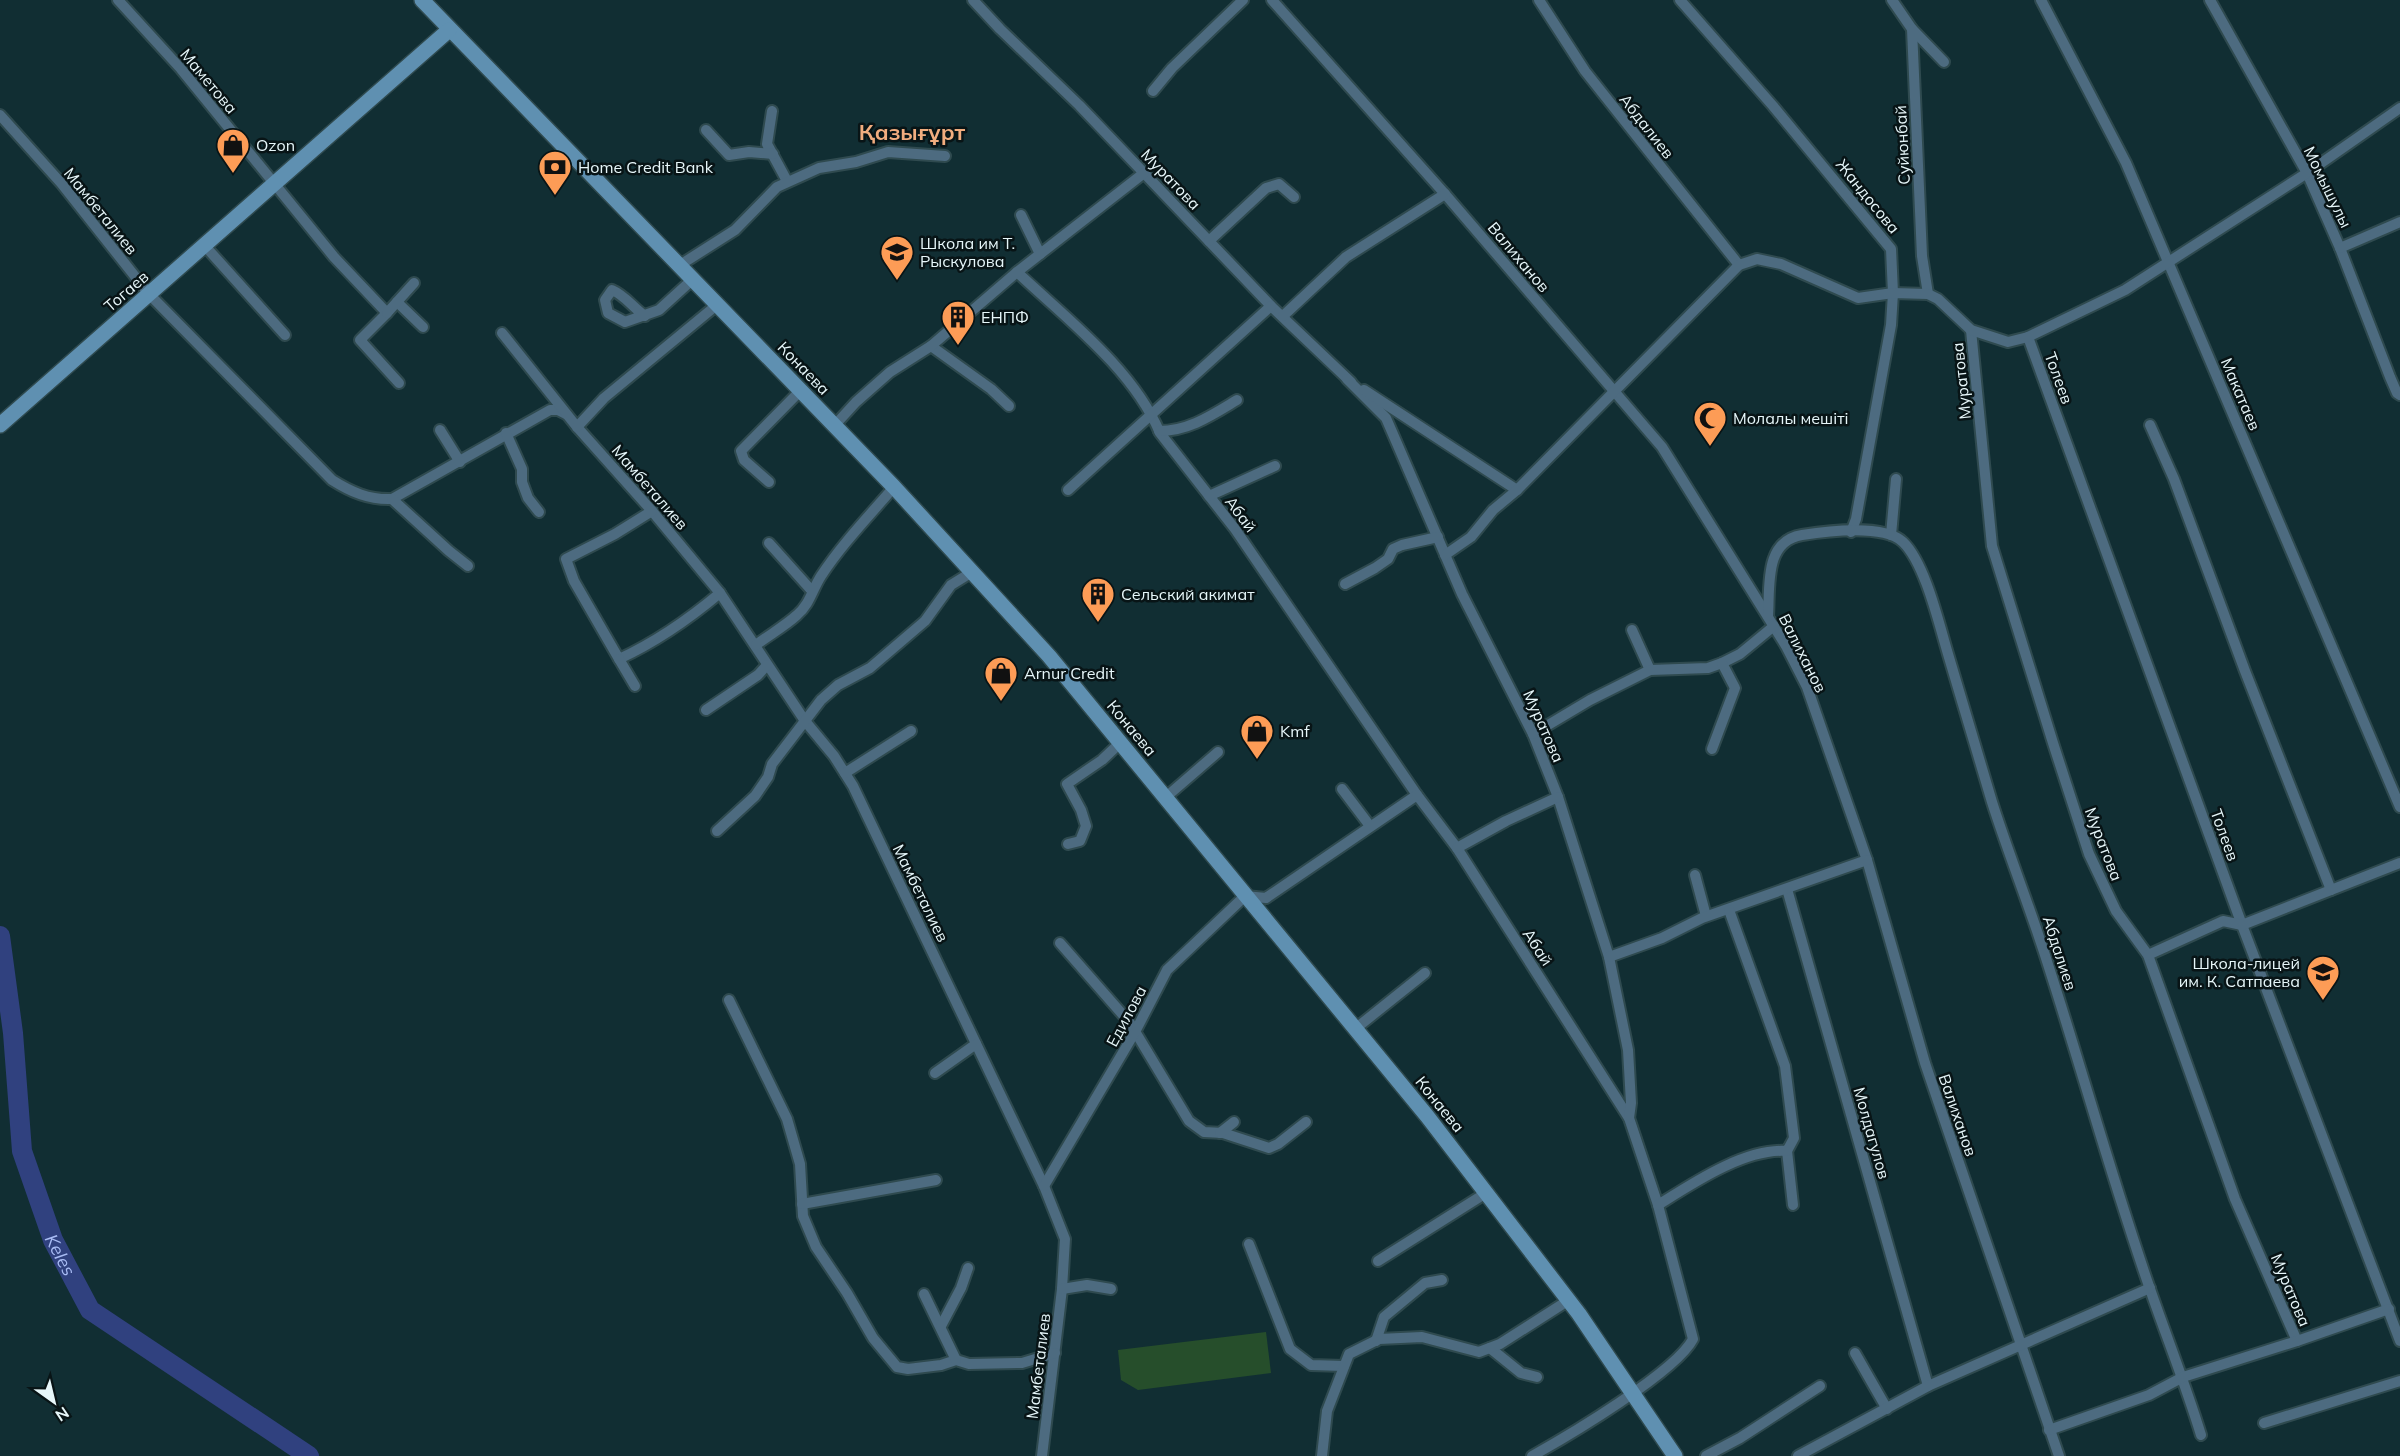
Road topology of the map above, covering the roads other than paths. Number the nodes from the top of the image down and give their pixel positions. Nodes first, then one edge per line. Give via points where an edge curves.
1 (118, 0) edge
2 (422, 0) edge
3 (973, 0) edge
4 (1243, 0) edge
5 (1272, 0) edge
6 (1539, 0) edge
7 (1680, 0) edge
8 (1892, 0) edge
9 (2041, 0) edge
10 (2210, 0) edge
11 (1912, 28) junction
12 (449, 30) junction
13 (1944, 62) dead end
14 (1153, 91) dead end
15 (2400, 108) edge
16 (772, 111) dead end
17 (0, 115) edge
18 (706, 130) dead end
19 (773, 154) junction
20 (945, 156) dead end
21 (1144, 173) junction
22 (2307, 173) junction
23 (787, 182) junction
24 (275, 184) junction
25 (1445, 194) junction
26 (1294, 197) dead end
27 (1021, 215) dead end
28 (2400, 222) edge
29 (1209, 241) junction
30 (205, 246) junction
31 (2340, 248) junction
32 (1040, 254) junction
33 (2169, 262) junction
34 (680, 265) junction
35 (1738, 265) junction
36 (1017, 273) junction
37 (693, 279) junction
38 (414, 283) dead end
39 (1893, 293) junction
40 (149, 294) junction
41 (1928, 294) junction
42 (397, 302) junction
43 (718, 304) junction
44 (1271, 306) junction
45 (387, 313) junction
46 (645, 316) dead end
47 (1283, 316) junction
48 (423, 327) dead end
49 (1971, 330) junction
50 (502, 333) dead end
51 (285, 335) dead end
52 (2028, 337) junction
53 (931, 346) junction
54 (1347, 379) junction
55 (399, 383) dead end
56 (801, 390) junction
57 (1614, 392) junction
58 (2400, 395) edge
59 (1237, 400) dead end
60 (1009, 406) dead end
61 (1152, 415) junction
62 (569, 416) junction
63 (2150, 424) dead end
64 (0, 425) edge
65 (835, 425) junction
66 (577, 427) junction
67 (440, 430) dead end
68 (1159, 431) junction
69 (506, 433) junction
70 (460, 462) junction
71 (1275, 466) dead end
72 (1896, 479) dead end
73 (769, 482) dead end
74 (894, 487) junction
75 (1068, 490) dead end
76 (1517, 490) junction
77 (1209, 496) junction
78 (392, 500) junction
79 (651, 511) junction
80 (539, 512) dead end
81 (1851, 532) junction
82 (1892, 535) junction
83 (1438, 537) junction
84 (769, 543) dead end
85 (1445, 555) junction
86 (468, 566) dead end
87 (972, 572) junction
88 (1344, 584) dead end
89 (812, 591) junction
90 (720, 593) junction
91 (1768, 616) junction
92 (1774, 626) junction
93 (1632, 630) dead end
94 (756, 645) junction
95 (619, 659) junction
96 (1722, 663) junction
97 (767, 665) junction
98 (1650, 670) junction
99 (635, 686) dead end
100 (706, 710) dead end
101 (805, 721) junction
102 (911, 731) dead end
103 (1533, 734) junction
104 (1121, 742) junction
105 (1712, 749) dead end
106 (1218, 752) dead end
107 (845, 773) junction
108 (1342, 789) dead end
109 (1417, 795) junction
110 (1166, 797) junction
111 (1558, 797) junction
112 (2400, 807) edge
113 (1370, 826) junction
114 (717, 831) dead end
115 (1068, 844) dead end
116 (1457, 848) junction
117 (1867, 860) junction
118 (2400, 863) edge
119 (1695, 876) dead end
120 (1787, 889) junction
121 (2331, 890) junction
122 (1245, 896) junction
123 (1729, 910) junction
124 (1706, 916) junction
125 (2242, 926) junction
126 (1060, 943) dead end
127 (2148, 955) junction
128 (1609, 957) junction
129 (1425, 973) dead end
130 (729, 1000) dead end
131 (1355, 1029) junction
132 (1135, 1032) junction
133 (976, 1044) junction
134 (935, 1073) dead end
135 (1629, 1118) junction
136 (1234, 1122) dead end
137 (1306, 1122) dead end
138 (1220, 1133) junction
139 (1787, 1151) junction
140 (936, 1180) dead end
141 (1044, 1186) junction
142 (1486, 1193) junction
143 (802, 1204) junction
144 (1658, 1205) junction
145 (1793, 1205) dead end
146 (1249, 1244) dead end
147 (1378, 1261) dead end
148 (969, 1268) dead end
149 (1442, 1280) dead end
150 (2150, 1288) junction
151 (1062, 1289) junction
152 (1111, 1289) dead end
153 (924, 1294) dead end
154 (1569, 1300) junction
155 (2389, 1309) junction
156 (941, 1326) junction
157 (1376, 1341) junction
158 (2297, 1341) junction
159 (2400, 1341) edge
160 (2020, 1345) junction
161 (1490, 1348) junction
162 (1055, 1353) junction
163 (1855, 1353) dead end
164 (956, 1360) junction
165 (1344, 1366) junction
166 (1537, 1377) dead end
167 (2183, 1377) junction
168 (2400, 1381) edge
169 (1820, 1386) dead end
170 (1929, 1386) junction
171 (1633, 1393) junction
172 (1887, 1409) junction
173 (2264, 1423) dead end
174 (2049, 1430) junction
175 (2201, 1435) dead end
176 (1673, 1455) edge
177 (1042, 1456) edge
178 (1322, 1456) edge
179 (1532, 1456) edge
180 (1706, 1456) edge
181 (1798, 1456) edge
182 (2059, 1456) edge

1 - 24 street, Маметова via 181,69
2 - 12 main road, Конаева
3 - 21 street, Муратова
4 - 14 street
5 - 25 street, Валиханов
6 - 35 street, Абдалиев via 1585,71
7 - 39 street, Жандосова via 1879,232 1891,249
8 - 11 street
9 - 33 street, Макатаев via 2126,163
10 - 22 street, Момышулы
11 - 13 street
11 - 41 street, Суйюнбай via 1922,256
12 - 24 main road, Тогаев
12 - 34 main road, Конаева
15 - 22 street
16 - 19 street via 767,144
17 - 40 street, Мамбеталиев via 61,183
18 - 19 street via 729,155
19 - 23 street
20 - 23 street via 888,152 819,168
21 - 29 street, Муратова
21 - 32 street
22 - 31 street, Момышулы
22 - 33 street
23 - 34 street via 777,187 735,230
24 - 30 main road, Тогаев
24 - 45 street via 334,257
25 - 47 street via 1346,256
25 - 57 street, Валиханов
26 - 29 street via 1279,184 1266,188
27 - 32 street
28 - 31 street
29 - 44 street, Муратова
30 - 40 main road, Тогаев
30 - 51 street
31 - 58 street, Момышулы
32 - 36 street
33 - 52 street via 2125,290
33 - 112 street, Макатаев
34 - 37 main road, Конаева
35 - 39 street via 1757,259 1781,264 1858,298
35 - 57 street
36 - 53 street
36 - 61 street, Абай via 1109,358
37 - 43 main road, Конаева
37 - 46 street via 659,310
38 - 42 street
39 - 41 street
39 - 81 street, Жандосова via 1884,372
40 - 64 main road, Тогаев
40 - 78 street, Мамбеталиев via 332,480 352,493
41 - 49 street
42 - 45 street
42 - 48 street
43 - 56 main road, Конаева
43 - 66 street via 604,398
44 - 47 street, Муратова
44 - 61 street
45 - 55 street via 360,340
47 - 54 street, Муратова
49 - 52 street via 2008,342
49 - 127 street, Муратова via 1992,546 2090,854 2116,911
50 - 62 street, Мамбеталиев
52 - 125 street, Толеев
53 - 60 street via 991,388
53 - 65 street via 890,372
54 - 76 street, Муратова
54 - 83 street, Муратова via 1386,418
56 - 65 main road, Конаева
56 - 73 street via 741,452 744,460
57 - 76 street
57 - 91 street, Валиханов via 1662,447
59 - 68 street via 1205,420 1173,431
61 - 68 street, Абай
61 - 75 street
62 - 66 street, Мамбеталиев
62 - 69 street via 550,410
63 - 121 street
65 - 74 main road, Конаева
66 - 79 street, Мамбеталиев
67 - 70 street
68 - 77 street, Абай
69 - 70 street
69 - 80 street via 522,469 528,498
70 - 78 street
71 - 77 street
72 - 82 street
74 - 87 main road, Конаева
74 - 89 street via 848,540
76 - 85 street via 1493,510 1471,537
77 - 109 street, Абай
78 - 86 street
79 - 90 street, Мамбеталиев
79 - 95 street via 566,559 574,581
81 - 82 street
81 - 91 street via 1794,536 1778,547 1771,564
82 - 150 street, Абдалиев via 1914,557 1934,606 1993,804 2043,948
83 - 85 street, Муратова
83 - 88 street via 1402,545 1394,549 1388,560
84 - 89 street
85 - 103 street, Муратова
87 - 101 street via 951,585 925,621 870,668 838,685
87 - 104 main road, Конаева
89 - 94 street via 810,601 798,615
90 - 94 street, Мамбеталиев
90 - 95 street via 676,627
91 - 92 street, Валиханов
92 - 96 street via 1740,654
92 - 117 street, Валиханов via 1807,687
93 - 98 street
94 - 97 street, Мамбеталиев
95 - 99 street
96 - 98 street via 1708,668
96 - 105 street via 1735,687
97 - 100 street
97 - 101 street, Мамбеталиев
98 - 103 street
101 - 107 street, Мамбеталиев
101 - 114 street via 772,764 755,796
102 - 107 street
103 - 111 street, Муратова
104 - 110 main road, Конаева
104 - 115 street via 1067,784 1086,826 1080,841
106 - 110 street
107 - 133 street, Мамбеталиев
108 - 113 street
109 - 113 street
109 - 116 street, Абай
110 - 122 main road, Конаева
111 - 116 street
111 - 128 street, Муратова
113 - 122 street via 1266,898
116 - 135 street, Абай
117 - 120 street
117 - 160 street, Валиханов via 1925,1063
118 - 121 street
119 - 124 street
120 - 123 street
120 - 170 street, Молдагулов
121 - 125 street
122 - 131 main road, Конаева
122 - 132 street, Едилова via 1167,970
123 - 124 street
123 - 139 street via 1785,1066 1794,1138
124 - 128 street via 1662,938
125 - 127 street via 2223,921
125 - 155 street, Толеев
126 - 132 street
127 - 158 street, Муратова via 2235,1199
128 - 135 street, Муратова via 1628,1050 1632,1103
129 - 131 street
130 - 143 street via 787,1119 800,1164
131 - 142 main road, Конаева
132 - 138 street via 1189,1121 1204,1131
132 - 141 street, Едилова
133 - 134 street
133 - 141 street, Мамбеталиев
135 - 144 street
136 - 138 street
137 - 138 street via 1269,1148
139 - 144 street via 1774,1150 1708,1174
139 - 145 street
140 - 143 street
141 - 151 street, Мамбеталиев via 1065,1239
142 - 147 street
142 - 154 main road, Конаева
143 - 164 street via 816,1247 873,1338 897,1367 908,1369
144 - 171 street via 1693,1339 1688,1350
146 - 165 street via 1290,1349 1311,1365
148 - 156 street
149 - 157 street via 1425,1283 1384,1317
150 - 160 street
150 - 167 street, Абдалиев
151 - 152 street via 1088,1285
151 - 162 street, Мамбеталиев
153 - 156 street
154 - 161 street
154 - 171 main road, Конаева
155 - 158 street
155 - 159 street, Толеев
156 - 164 street
157 - 161 street via 1422,1337 1479,1352
157 - 165 street via 1349,1354
158 - 167 street
160 - 170 street
160 - 174 street, Валиханов
161 - 166 street via 1521,1373
162 - 164 street via 1022,1363 969,1364
162 - 177 street, Мамбеталиев
163 - 172 street
165 - 178 street via 1327,1411
167 - 174 street via 2149,1395
167 - 175 street, Абдалиев
168 - 173 street
169 - 180 street
170 - 172 street
171 - 176 main road, Конаева
171 - 179 street
172 - 181 street
174 - 182 street, Валиханов

